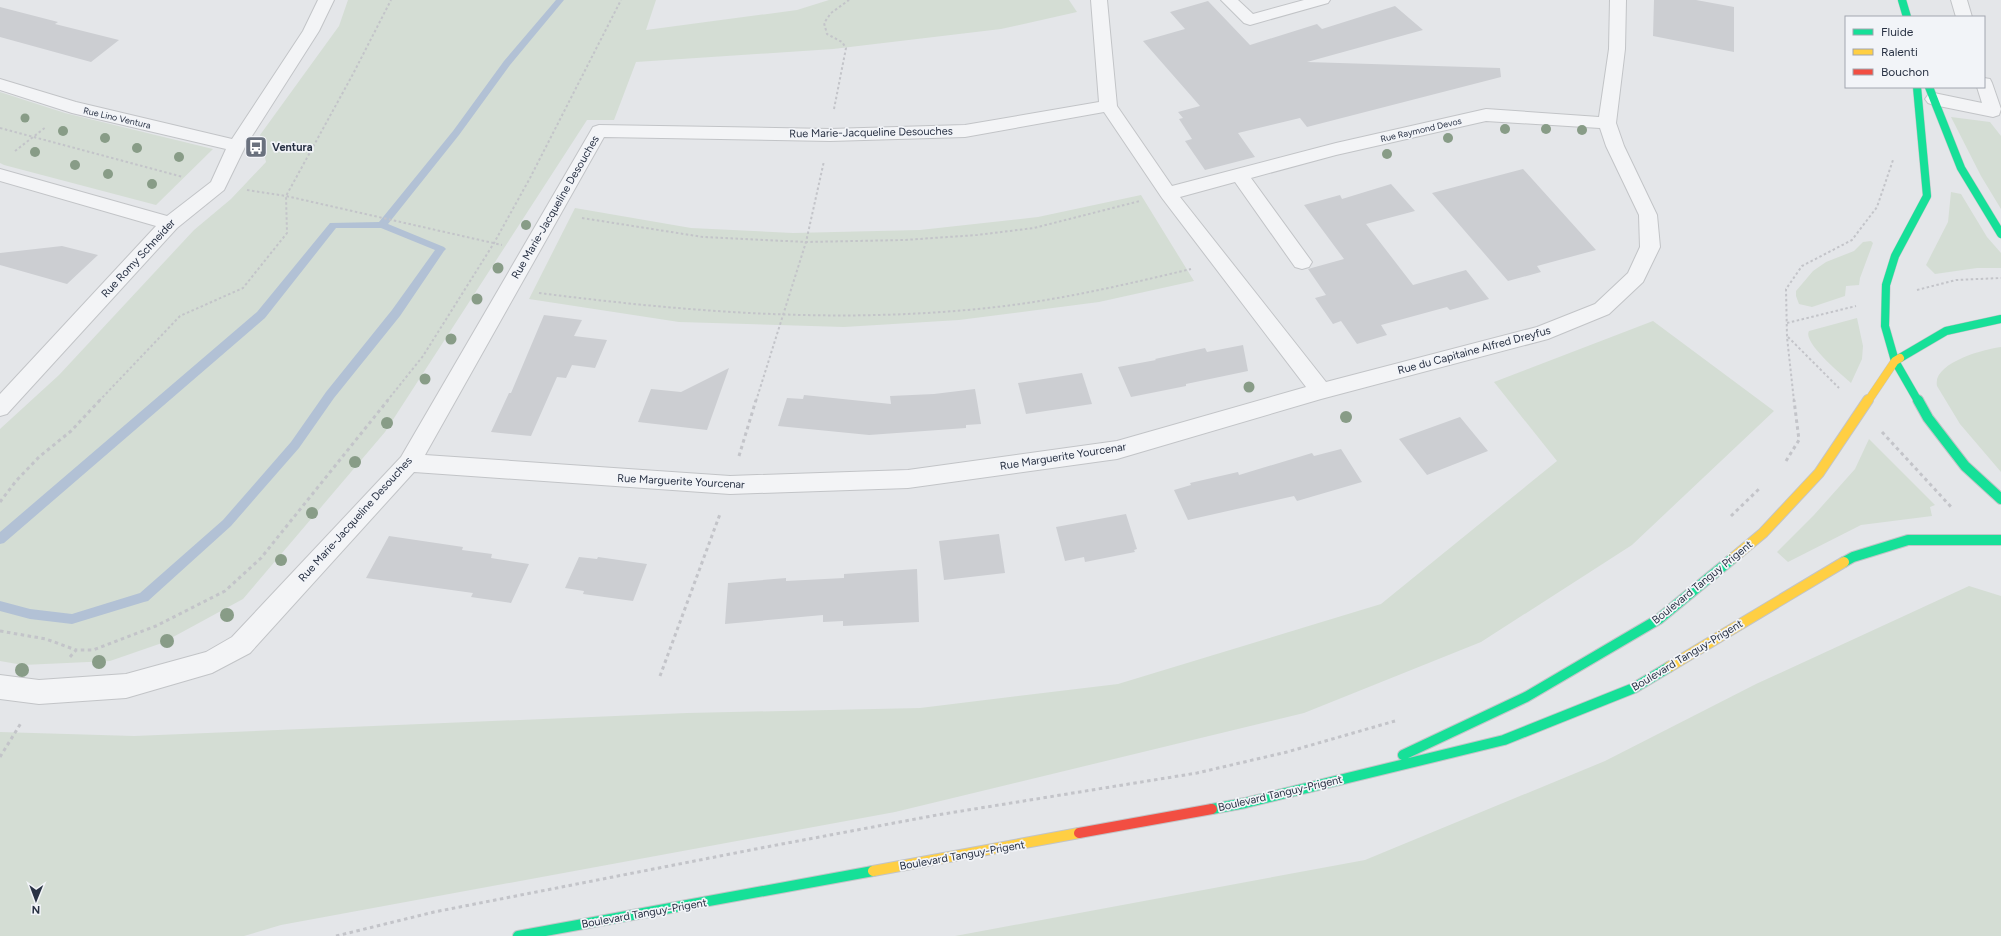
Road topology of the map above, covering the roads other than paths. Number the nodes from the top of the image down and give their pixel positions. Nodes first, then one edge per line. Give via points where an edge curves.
1 (326, 0) edge
2 (1099, 0) edge
3 (1229, 0) edge
4 (1322, 0) edge
5 (1618, 0) edge
6 (1902, 0) edge
7 (1959, 0) edge
8 (1907, 16) edge
9 (1964, 16) edge
10 (0, 84) edge
11 (1985, 86) edge
12 (1917, 88) edge
13 (1932, 93) edge
14 (1108, 106) junction
15 (1607, 123) junction
16 (236, 146) junction
17 (0, 175) edge
18 (1239, 175) junction
19 (1168, 194) junction
20 (170, 223) junction
21 (2001, 234) edge
22 (1302, 262) dead end
23 (2001, 319) edge
24 (1895, 361) junction
25 (1321, 391) junction
26 (0, 408) edge
27 (408, 463) junction
28 (2001, 500) edge
29 (2001, 540) edge
30 (0, 687) edge
31 (1362, 774) junction
32 (518, 936) edge

1 - 16 street, Rue Romy Schneider via 311,32
2 - 14 street
3 - 4 street via 1250,20
5 - 15 street, Rue du Capitaine Alfred Dreyfus via 1616,49
6 - 8 main road
7 - 9 street
10 - 16 street, Rue Lino Ventura via 72,107
11 - 13 street via 1993,111
12 - 24 main road via 1926,196 1895,256 1886,285 1885,326
13 - 21 main road via 1961,168
14 - 19 street
14 - 27 street, Rue Marie-Jacqueline Desouches via 965,131 830,135 600,130
15 - 18 street, Rue Raymond Devos via 1486,115 1336,149
15 - 25 street, Rue du Capitaine Alfred Dreyfus via 1615,146 1648,215 1650,247 1636,277 1625,288 1602,309 1541,334
16 - 20 street, Rue Romy Schneider via 218,186
17 - 20 street
18 - 19 street, Rue Raymond Devos
18 - 22 street
19 - 25 street
20 - 26 street, Rue Romy Schneider
23 - 24 main road, Boulevard Tanguy Prigent via 1946,331
24 - 28 main road via 1928,418 1965,466
24 - 31 main road, Boulevard Tanguy Prigent via 1819,472 1763,533 1659,619 1526,697
25 - 27 street, Rue Marguerite Yourcenar via 1117,450 908,479 730,485
27 - 30 street, Rue Marie-Jacqueline Desouches via 240,645 212,662 126,686 39,692
29 - 31 main road, Boulevard Tanguy-Prigent via 1908,540 1853,557 1634,688 1504,740
31 - 32 main road, Boulevard Tanguy-Prigent via 1245,803

